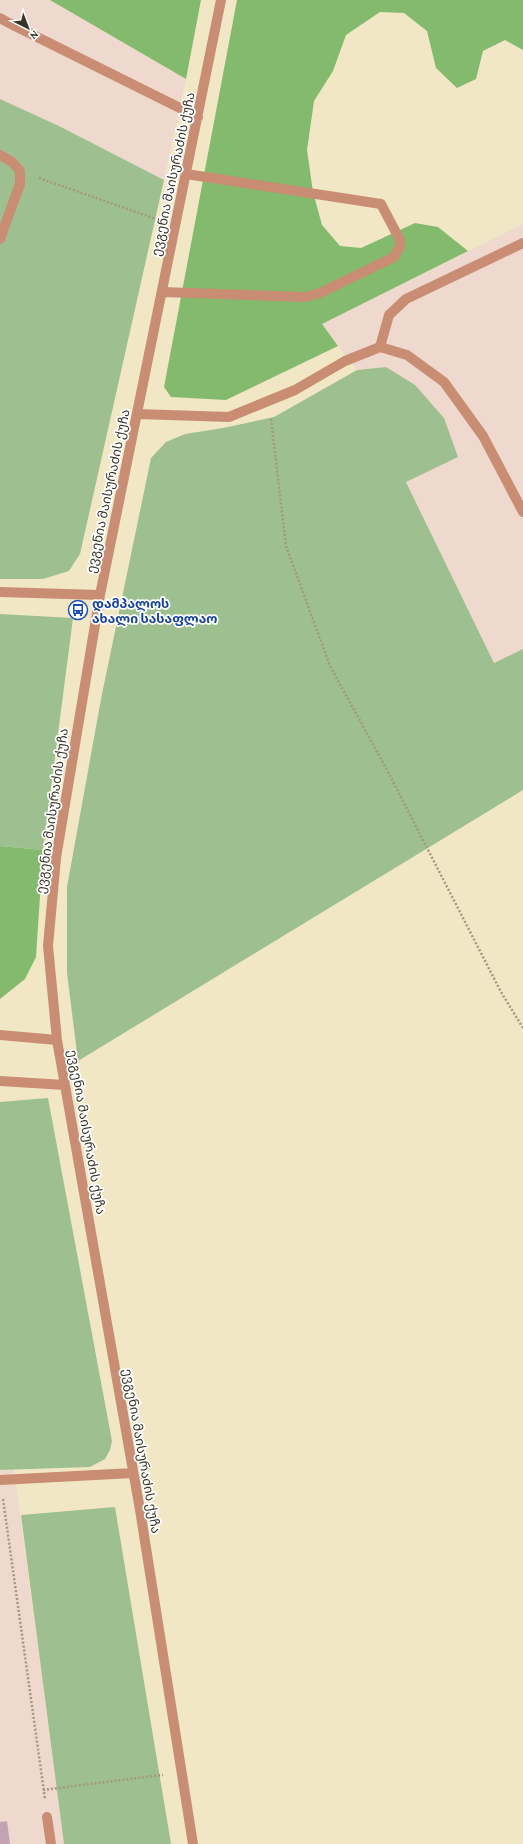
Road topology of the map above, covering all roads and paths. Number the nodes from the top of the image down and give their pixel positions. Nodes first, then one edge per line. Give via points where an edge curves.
1 (221, 0) edge
2 (0, 18) edge
3 (198, 117) junction
4 (0, 155) edge
5 (20, 171) junction
6 (186, 174) junction
7 (176, 226) junction
8 (0, 239) edge
9 (523, 243) edge
10 (162, 292) junction
11 (380, 347) junction
12 (269, 401) junction
13 (137, 414) junction
14 (523, 512) edge
15 (0, 592) edge
16 (100, 595) junction
17 (523, 1028) edge
18 (0, 1035) edge
19 (57, 1040) junction
20 (0, 1081) edge
21 (65, 1085) junction
22 (133, 1473) junction
23 (0, 1480) edge
24 (182, 1772) junction
25 (43, 1790) junction
26 (47, 1817) joint
27 (51, 1844) edge
28 (193, 1844) edge

1 - 3 street, ევგენია მაისურაძის ქუჩა
2 - 3 street
3 - 6 street, ევგენია მაისურაძის ქუჩა
4 - 5 street via 12,162
5 - 7 path
5 - 8 street via 20,184
6 - 7 street, ევგენია მაისურაძის ქუჩა
6 - 10 street via 381,204 400,240 400,246 394,256 320,293 305,297
7 - 10 street, ევგენია მაისურაძის ქუჩა
9 - 11 street via 406,299 389,315
10 - 13 street, ევგენია მაისურაძის ქუჩა
11 - 12 street via 346,361 295,390
11 - 14 street via 407,355 444,382 483,436
12 - 13 street via 229,417
12 - 17 path via 286,546 330,666 387,770 501,992
13 - 16 street, ევგენია მაისურაძის ქუჩა
15 - 16 street
16 - 19 street, ევგენია მაისურაძის ქუჩა via 56,858 48,946
18 - 19 street
19 - 21 street, ევგენია მაისურაძის ქუჩა
20 - 21 street
21 - 22 street, ევგენია მაისურაძის ქუჩა
22 - 23 street
22 - 24 street, ევგენია მაისურაძის ქუჩა
23 - 25 path
24 - 25 path
24 - 28 street, ევგენია მაისურაძის ქუჩა
25 - 26 path
26 - 27 street

